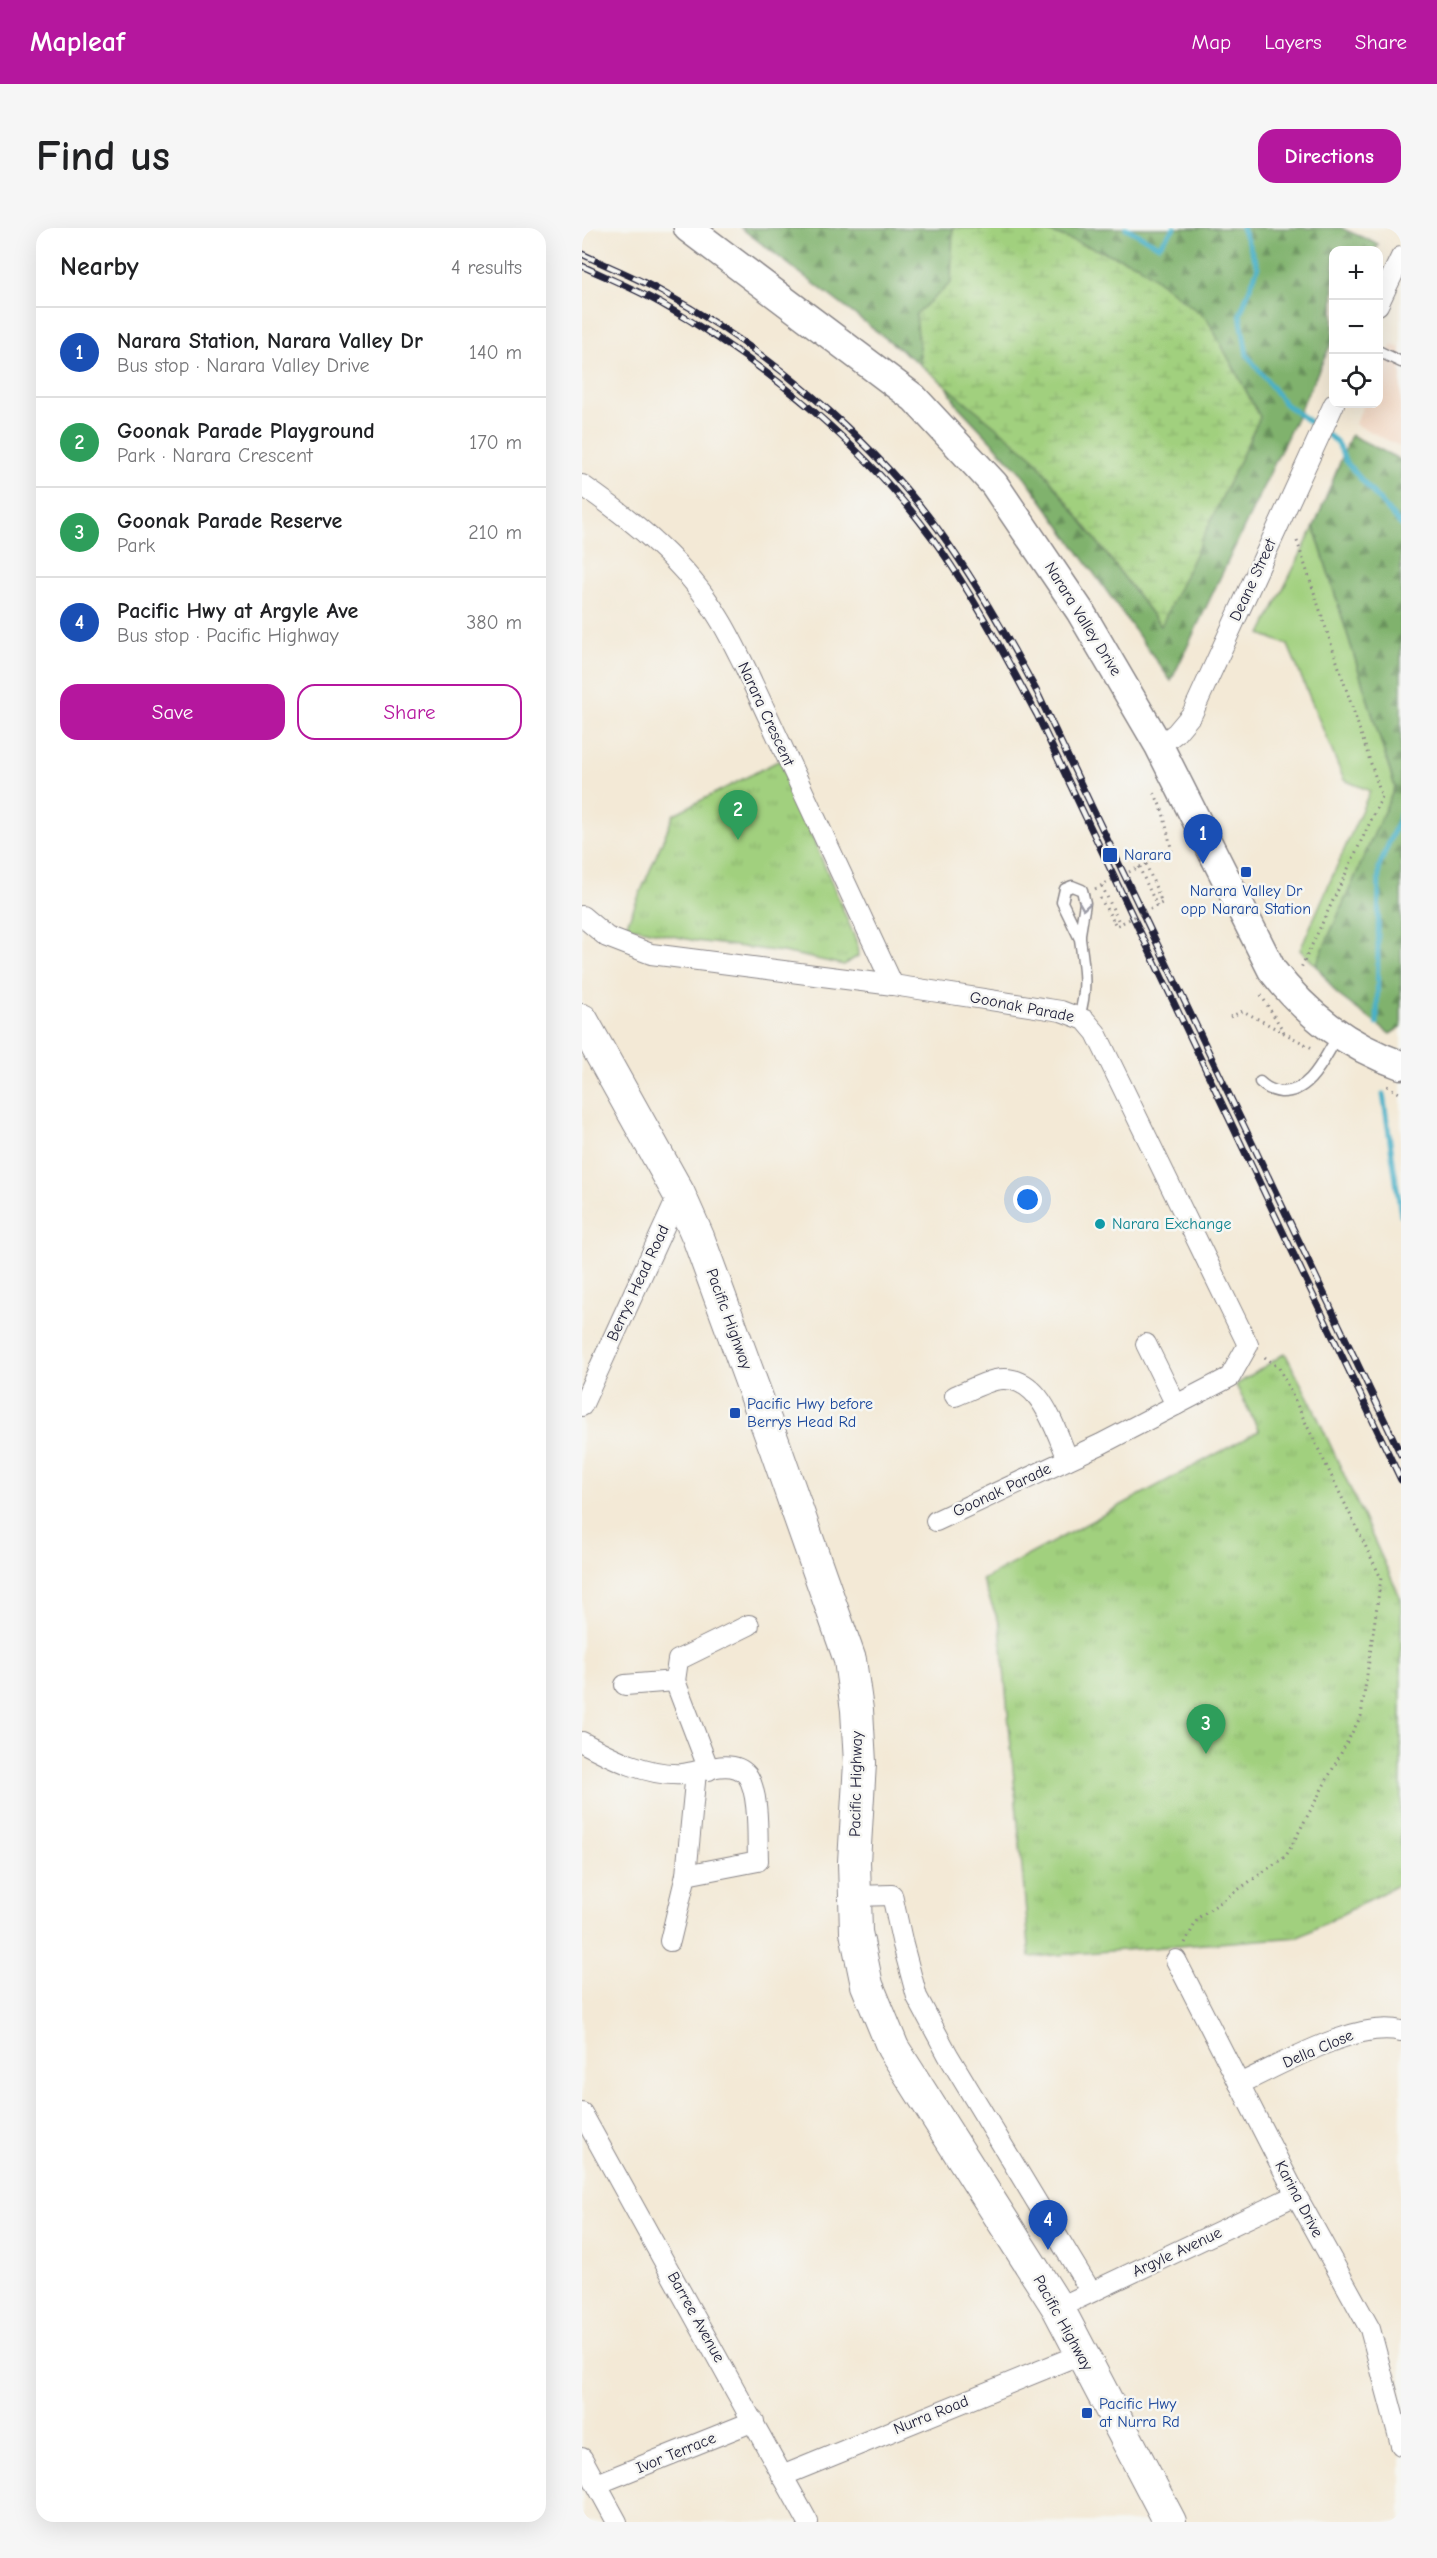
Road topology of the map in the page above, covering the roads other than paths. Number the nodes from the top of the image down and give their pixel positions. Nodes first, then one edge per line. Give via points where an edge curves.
1 (688, 228) edge
2 (1401, 256) edge
3 (1380, 300) edge
4 (1383, 353) edge
5 (1401, 362) edge
6 (1332, 408) edge
7 (582, 485) edge
8 (1160, 746) junction
9 (582, 916) edge
10 (1080, 939) junction
11 (893, 985) junction
12 (1079, 1017) junction
13 (582, 1020) edge
14 (1338, 1036) junction
15 (1401, 1065) edge
16 (1260, 1082) dead end
17 (679, 1194) junction
18 (1146, 1344) dead end
19 (956, 1396) dead end
20 (1176, 1405) junction
21 (582, 1406) edge
22 (1068, 1459) junction
23 (936, 1521) dead end
24 (748, 1624) dead end
25 (675, 1681) junction
26 (625, 1685) dead end
27 (582, 1742) edge
28 (702, 1771) junction
29 (686, 1875) junction
30 (854, 1896) junction
31 (670, 1941) dead end
32 (1176, 1960) road end
33 (1401, 2031) edge
34 (1239, 2084) junction
35 (582, 2113) edge
36 (1296, 2195) junction
37 (1091, 2292) junction
38 (1058, 2308) junction
39 (1081, 2354) junction
40 (754, 2421) junction
41 (1401, 2445) edge
42 (582, 2458) edge
43 (782, 2476) junction
44 (597, 2484) junction
45 (616, 2522) edge
46 (808, 2522) edge
47 (1170, 2522) edge

1 - 8 main road, Narara Valley Drive via 914,398 994,484 1080,610
2 - 3 street
4 - 5 lane
6 - 8 street, Deane Street via 1192,714
7 - 11 street, Narara Crescent via 624,514 664,550 719,617
8 - 14 main road, Narara Valley Drive via 1272,969 1296,998
9 - 11 street, Goonak Parade via 607,938 651,954
10 -> 10 lane via 1061,897 1072,886 1084,893
10 - 12 lane via 1086,987
11 - 12 street, Goonak Parade
12 - 20 street, Goonak Parade via 1096,1033 1248,1345 1230,1377
13 - 17 main road, Pacific Highway
14 - 15 main road, Narara Valley Drive
14 - 16 lane via 1303,1086 1278,1092
17 - 21 street, Berrys Head Road
17 - 30 main road, Pacific Highway via 740,1350 850,1660 860,1762
18 - 20 street
19 - 22 street, Goonak Parade via 1005,1379 1025,1384 1039,1397
20 - 22 street, Goonak Parade
22 - 23 street, Goonak Parade
24 - 25 street via 678,1660
25 - 26 street
25 - 28 street
27 - 28 street via 644,1769 673,1774
28 - 29 street
28 - 29 street via 735,1766 750,1780 758,1861
29 - 31 street
30 - 37 street via 892,1895 917,1996 948,2055
30 - 38 main road, Pacific Highway via 856,1932 867,1985 893,2048
32 - 34 street, Karina Drive
33 - 34 street, Della Close via 1353,2032
34 - 36 street, Karina Drive
35 - 40 street, Barree Avenue
36 - 37 street, Argyle Avenue
36 - 41 street, Karina Drive via 1370,2329
37 - 38 street, Argyle Avenue
38 - 39 main road, Pacific Highway
39 - 43 street, Nurra Road
39 - 47 main road, Pacific Highway
40 - 43 street, Barree Avenue
40 - 44 street, Ivor Terrace
42 - 44 street
43 - 46 street, Barree Avenue
44 - 45 street

